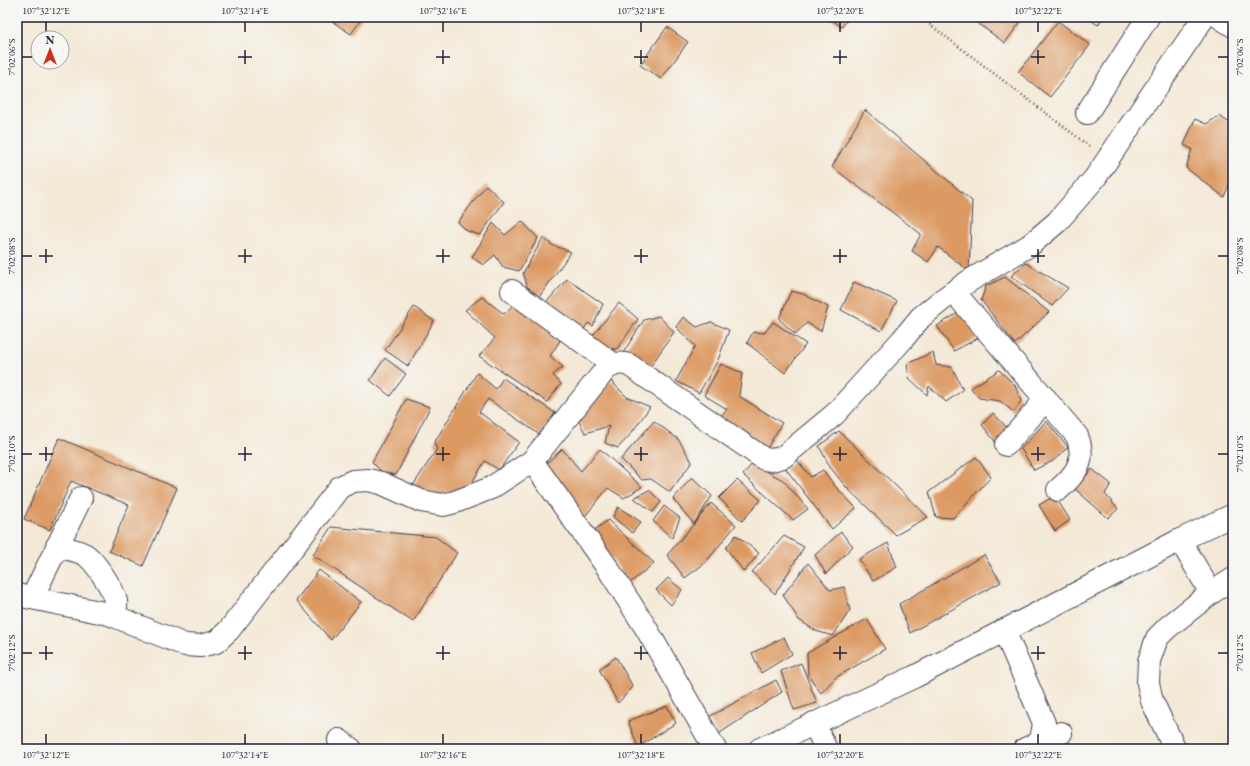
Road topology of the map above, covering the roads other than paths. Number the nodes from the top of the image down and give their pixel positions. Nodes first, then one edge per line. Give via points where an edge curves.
1 (1148, 17) edge
2 (1204, 17) edge
3 (1219, 17) edge
4 (1233, 26) edge
5 (1087, 113) dead end
6 (512, 290) dead end
7 (954, 292) junction
8 (613, 364) junction
9 (1046, 399) junction
10 (1006, 445) dead end
11 (532, 461) junction
12 (1058, 490) dead end
13 (81, 498) dead end
14 (1233, 515) edge
15 (1180, 540) junction
16 (57, 546) junction
17 (1233, 579) edge
18 (1211, 592) junction
19 (25, 597) edge
20 (114, 616) junction
21 (1004, 630) junction
22 (814, 723) junction
23 (1047, 741) edge
24 (715, 749) edge
25 (760, 749) edge
26 (826, 749) edge
27 (1175, 749) edge

1 - 5 street
2 - 7 street via 1096,178 1057,222 1030,245
3 - 4 street
6 - 8 street
7 - 8 street via 921,317 835,414 783,457 772,460 764,459 629,364
7 - 9 street
8 - 11 street via 606,369
9 - 10 street
9 - 12 street via 1077,436 1081,450 1077,470
11 - 20 street via 491,488 443,505 421,501 368,480 347,483 340,488 229,630 216,642 200,646 185,645
11 - 24 street via 607,567 646,628
13 - 16 street
14 - 15 street
15 - 18 street
15 - 21 street
16 - 19 street
16 - 20 street via 80,552 93,562 116,599
17 - 18 street
18 - 27 street via 1157,638 1149,661 1148,683 1152,701
19 - 20 street
21 - 22 street via 914,677
21 - 23 street
22 - 25 street
22 - 26 street

